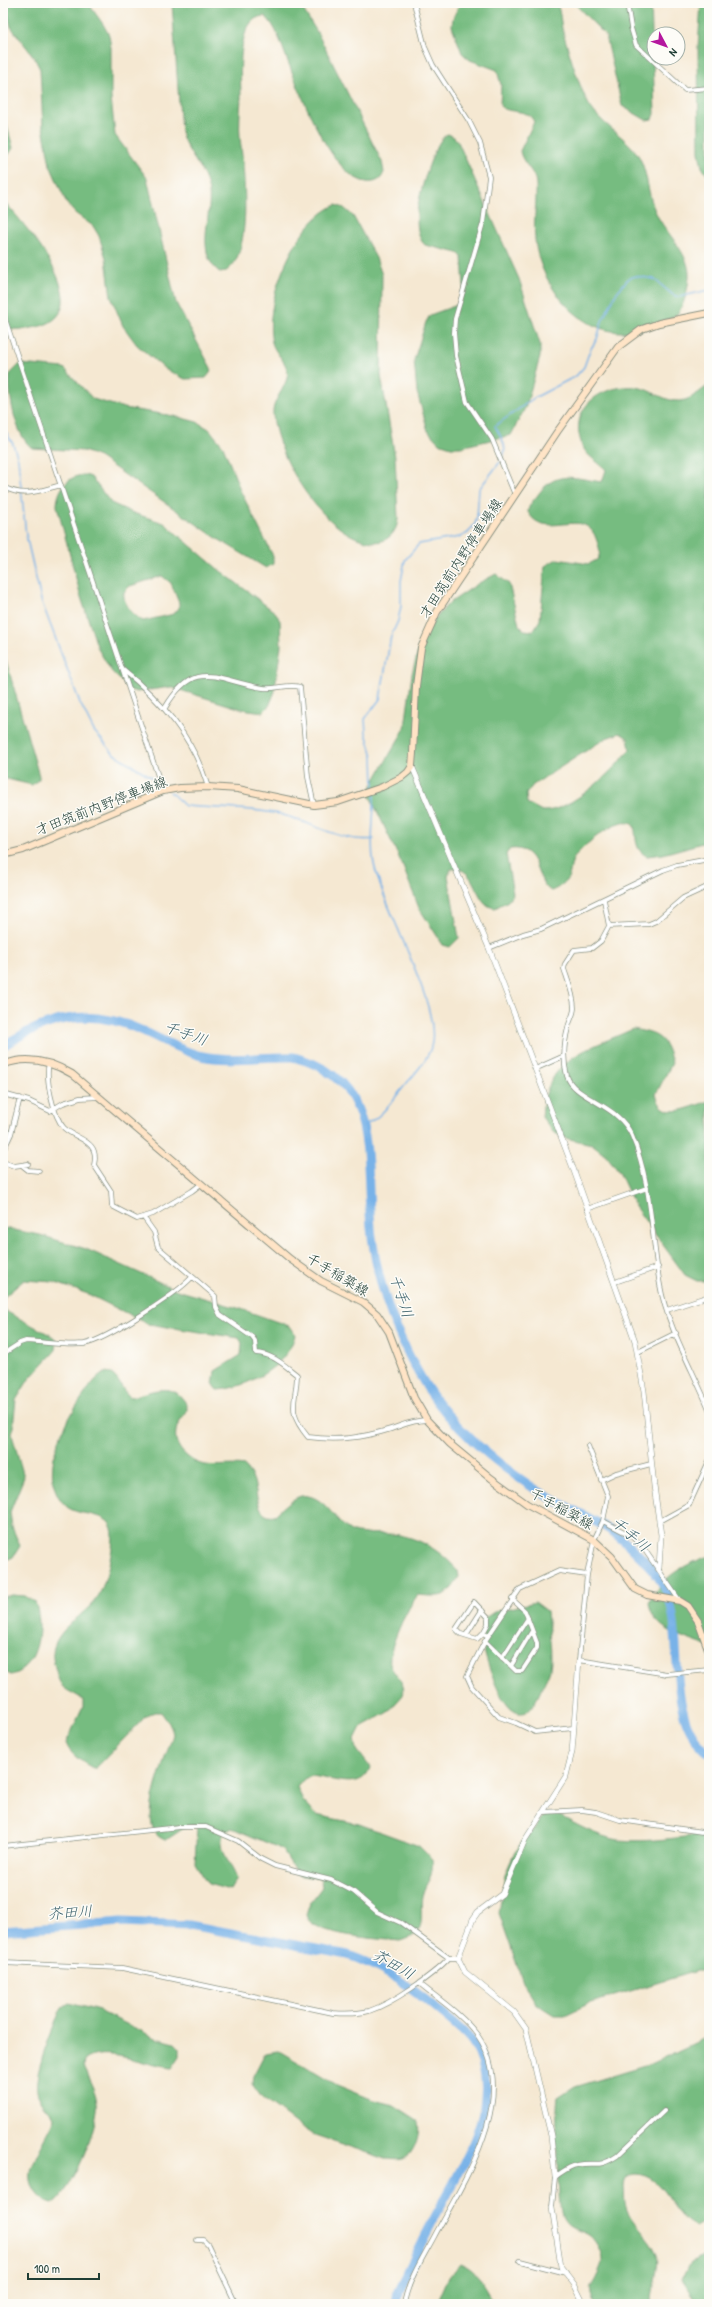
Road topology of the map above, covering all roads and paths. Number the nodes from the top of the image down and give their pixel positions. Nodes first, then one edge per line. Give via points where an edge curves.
1 (414, 3) edge
2 (627, 3) edge
3 (709, 88) edge
4 (3, 313) edge
5 (709, 313) edge
6 (60, 485) junction
7 (3, 487) edge
8 (515, 495) junction
9 (121, 669) junction
10 (165, 708) junction
11 (412, 766) junction
12 (208, 787) junction
13 (163, 791) junction
14 (314, 805) junction
15 (3, 855) edge
16 (709, 859) edge
17 (709, 886) edge
18 (604, 900) junction
19 (609, 926) junction
20 (489, 948) junction
21 (564, 1056) junction
22 (49, 1063) junction
23 (3, 1066) edge
24 (535, 1069) junction
25 (3, 1094) edge
26 (98, 1097) junction
27 (20, 1098) junction
28 (55, 1109) junction
29 (3, 1151) edge
30 (3, 1162) edge
31 (38, 1171) dead end
32 (201, 1184) junction
33 (647, 1188) junction
34 (587, 1209) junction
35 (144, 1218) junction
36 (658, 1267) junction
37 (192, 1277) junction
38 (615, 1282) junction
39 (709, 1296) edge
40 (667, 1310) junction
41 (676, 1333) junction
42 (638, 1352) junction
43 (3, 1354) edge
44 (709, 1409) edge
45 (427, 1420) junction
46 (588, 1446) dead end
47 (709, 1460) edge
48 (651, 1464) junction
49 (601, 1480) junction
50 (660, 1521) junction
51 (602, 1522) junction
52 (594, 1538) junction
53 (659, 1568) junction
54 (587, 1575) junction
55 (512, 1599) junction
56 (680, 1601) junction
57 (482, 1610) junction
58 (528, 1618) junction
59 (532, 1631) junction
60 (483, 1633) junction
61 (466, 1635) junction
62 (488, 1636) junction
63 (485, 1641) junction
64 (709, 1652) edge
65 (502, 1658) junction
66 (579, 1660) junction
67 (511, 1666) junction
68 (709, 1670) edge
69 (573, 1728) junction
70 (544, 1812) junction
71 (709, 1833) edge
72 (3, 1846) edge
73 (449, 1958) junction
74 (458, 1958) junction
75 (3, 1963) edge
76 (419, 1983) junction
77 (664, 2111) dead end
78 (554, 2177) junction
79 (552, 2206) joint
80 (197, 2240) dead end
81 (520, 2261) dead end
82 (566, 2274) junction
83 (236, 2304) edge
84 (404, 2304) edge
85 (584, 2304) edge

1 - 8 street via 433,65 469,121 487,163 488,191 483,223 455,319 454,333 456,356 467,402 492,439
2 - 3 street via 636,45 685,90
4 - 6 street
5 - 8 main road, 才田筑前内野停車場線 via 642,329 618,347
6 - 7 street via 27,494
6 - 9 street
8 - 11 main road, 才田筑前内野停車場線 via 437,612 421,648 416,686
9 - 10 street
9 - 13 street
10 - 12 street via 201,764
10 - 14 street via 182,684 200,675 263,688 300,687 308,777
11 - 14 main road, 才田筑前内野停車場線 via 402,777 382,787 338,802
11 - 20 street
12 - 13 main road, 才田筑前内野停車場線
12 - 14 main road, 才田筑前内野停車場線 via 238,789
13 - 15 main road, 才田筑前内野停車場線 via 22,850
16 - 18 street via 663,870
17 - 19 street via 683,898 649,924
18 - 19 street
18 - 20 street via 541,929
19 - 21 street via 597,945 574,950 565,964 564,970 574,1007
20 - 24 street
21 - 24 street
21 - 33 street via 571,1083 611,1110 630,1130
22 - 23 main road, 千手稲築線 via 28,1059
22 - 26 main road, 千手稲築線 via 72,1074
22 - 28 street via 47,1080
24 - 34 street
25 - 27 street
26 - 28 street via 80,1098 63,1103
26 - 32 main road, 千手稲築線
27 - 28 street via 50,1111
27 - 29 street via 11,1134
28 - 35 street via 65,1129 80,1136 94,1151 94,1165 111,1191 112,1206 130,1217
30 - 31 street via 14,1166 26,1165 28,1170
32 - 35 street
32 - 45 main road, 千手稲築線 via 290,1259 321,1281 363,1302 377,1314 389,1332 414,1398
33 - 34 street
33 - 36 street
34 - 38 street
35 - 37 street via 154,1232 158,1247
36 - 38 street
36 - 40 street
37 - 43 street via 133,1320 92,1342 26,1342
37 - 45 street via 215,1296 220,1315 252,1336 256,1353 266,1354 282,1362 297,1375 293,1399 295,1419 308,1437 334,1441 358,1438 414,1420
38 - 42 street
39 - 40 street
40 - 41 street
41 - 42 street
41 - 44 street
42 - 48 street
45 - 52 main road, 千手稲築線 via 450,1444 527,1504
46 - 49 street
47 - 50 street via 689,1505
48 - 49 street via 616,1473
48 - 50 street
49 - 51 street via 608,1496
50 - 53 street via 662,1535
51 - 52 street
51 - 53 street via 636,1540
52 - 54 street
52 - 56 main road, 千手稲築線 via 612,1557 635,1589
53 - 56 street
54 - 55 street via 554,1572 537,1583 524,1585
54 - 66 street
55 - 58 street via 525,1611
55 - 62 street
56 - 64 main road via 694,1613
57 - 60 street via 489,1620
57 - 61 street
57 - 61 street via 472,1603 456,1626 457,1632
58 - 59 street
58 - 65 street
59 - 67 street
59 - 67 street via 537,1648 522,1671 516,1671
60 - 61 street via 477,1639
60 - 62 street
62 - 63 street
63 - 65 street
63 - 69 street via 467,1676 472,1687 499,1718 516,1722 535,1732
65 - 67 street
66 - 68 street via 671,1674
66 - 69 street
69 - 70 street via 568,1770
70 - 71 street via 582,1810 620,1820
70 - 74 street via 517,1856 502,1894 478,1912 473,1919
72 - 73 street via 206,1826 238,1841 261,1859 275,1866 331,1880 354,1892 377,1912 402,1923
73 - 74 street
73 - 76 street
74 - 78 street via 465,1972 514,2012 526,2029 552,2136
75 - 76 street via 122,1968 347,2014 378,2007
76 - 84 street via 478,2036 490,2062 492,2087 486,2129 472,2169 417,2271
77 - 78 street via 623,2151 609,2161 598,2165 575,2165
78 - 79 street
79 - 82 street via 561,2267
80 - 83 street via 203,2240 208,2245
81 - 82 street
82 - 85 street

